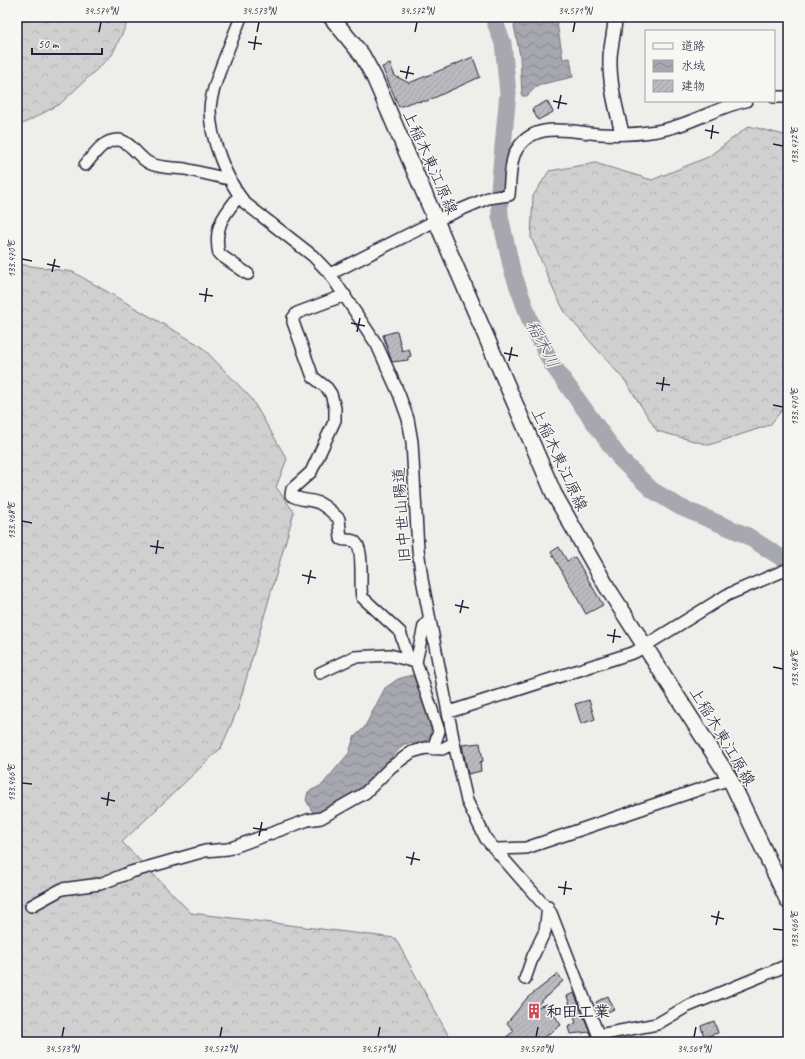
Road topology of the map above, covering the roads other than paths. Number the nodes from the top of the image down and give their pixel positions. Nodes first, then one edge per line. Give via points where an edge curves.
1 (241, 17) edge
2 (331, 17) edge
3 (616, 17) edge
4 (775, 97) edge
5 (788, 97) edge
6 (743, 102) edge
7 (622, 133) junction
8 (85, 165) dead end
9 (228, 178) junction
10 (239, 196) junction
11 (437, 220) junction
12 (248, 274) dead end
13 (330, 274) junction
14 (344, 295) junction
15 (787, 570) edge
16 (429, 620) junction
17 (646, 646) junction
18 (412, 661) junction
19 (320, 673) dead end
20 (423, 679) junction
21 (448, 708) junction
22 (454, 743) junction
23 (433, 749) junction
24 (730, 779) junction
25 (497, 849) junction
26 (788, 901) edge
27 (30, 906) dead end
28 (548, 907) junction
29 (788, 965) edge
30 (525, 979) dead end
31 (600, 1039) edge

1 - 9 street, 旧中世山陽道 via 219,76 210,110 215,137
2 - 11 main road, 上稲木東江原線 via 362,55 374,77
3 - 7 street via 610,75
4 - 5 street
6 - 7 street via 683,125 657,131
7 - 11 street via 600,134 555,129 540,131 525,140 514,154 509,195 490,198
8 - 9 street via 98,148 118,140 124,141 141,158 156,166
9 - 10 street, 旧中世山陽道
10 - 12 street via 220,220 216,242 219,254
10 - 13 street, 旧中世山陽道 via 313,256
11 - 13 street
11 - 17 main road, 上稲木東江原線 via 554,494 607,587
13 - 14 street, 旧中世山陽道
14 - 16 street, 旧中世山陽道 via 377,345 408,419 412,442 418,550
14 - 18 street via 297,313 293,318 313,377 331,394 335,420 311,472 292,489 291,495 318,503 339,519 341,539 357,544 362,597 400,632
15 - 17 street via 727,595
16 - 18 street via 424,626
16 - 21 street, 旧中世山陽道
17 - 21 street via 635,652
17 - 24 main road, 上稲木東江原線
18 - 19 street via 390,655 354,657
18 - 20 street
20 - 21 street via 440,702
20 - 23 street via 439,731
21 - 22 street, 旧中世山陽道
22 - 23 street via 442,749
22 - 25 street, 旧中世山陽道 via 467,801 486,839
23 - 27 street via 412,752 391,767 365,793 320,818 228,849 205,851 131,872 100,884 62,890
24 - 25 street via 526,848
24 - 26 main road, 上稲木東江原線
25 - 28 street, 旧中世山陽道
28 - 30 street via 546,931
28 - 31 street, 旧中世山陽道
29 - 31 street via 686,1007 657,1024

